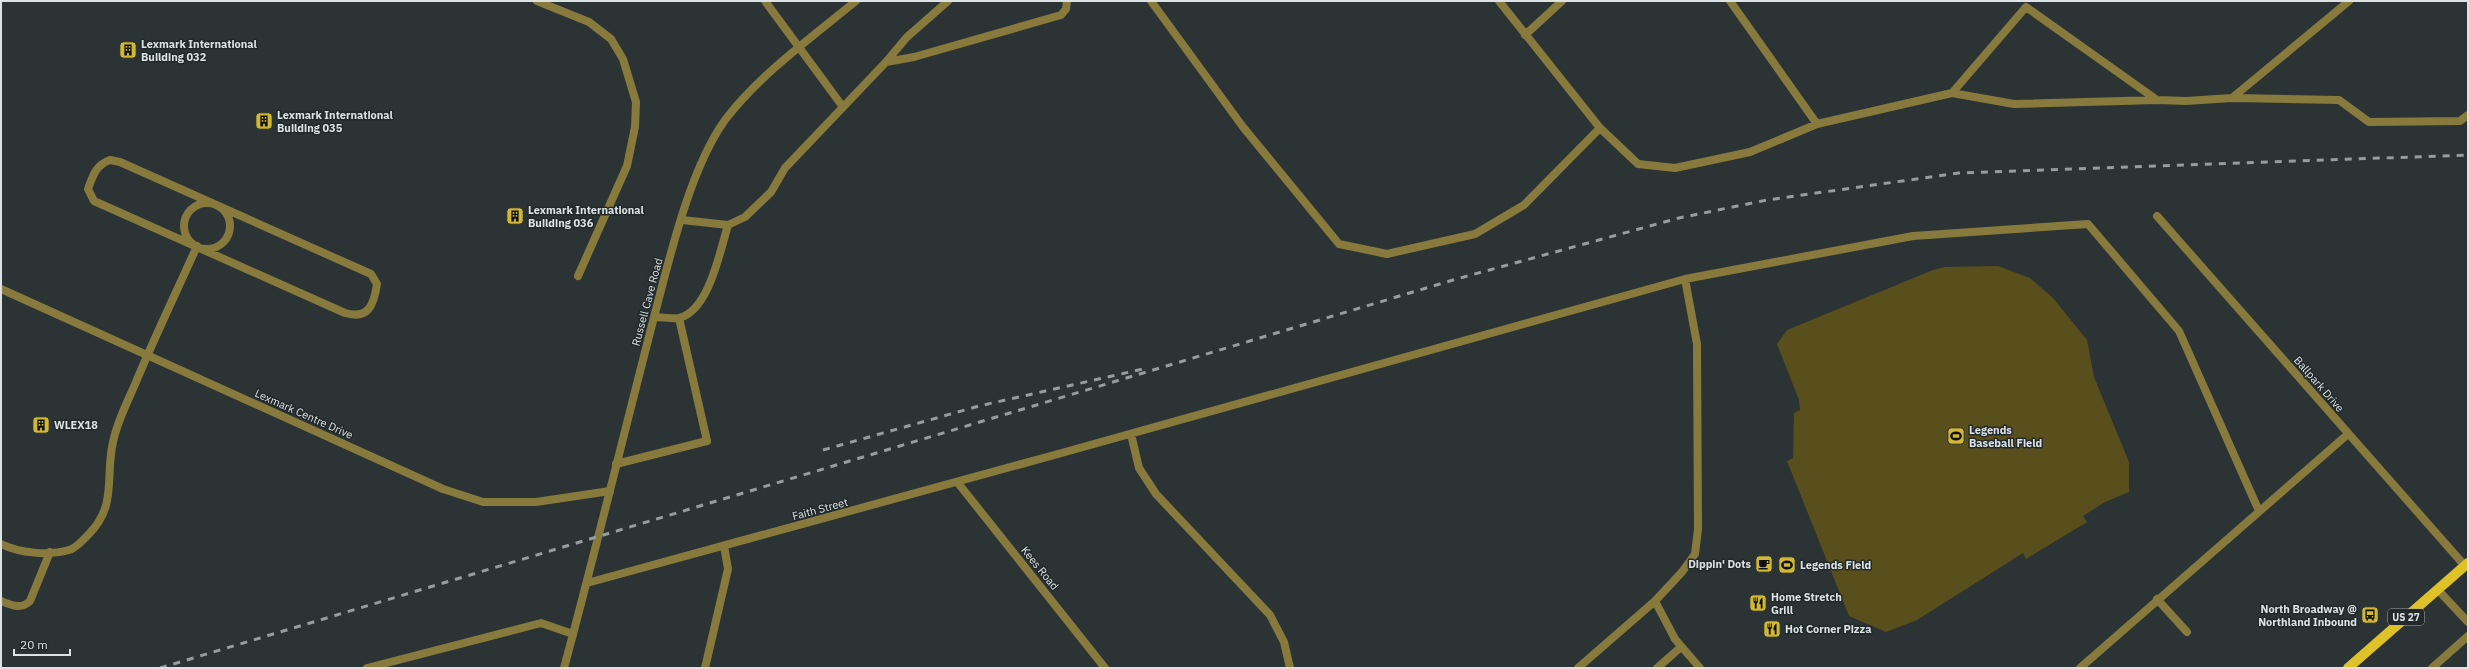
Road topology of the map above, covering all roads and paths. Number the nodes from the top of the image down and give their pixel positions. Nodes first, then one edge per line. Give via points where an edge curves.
1 (537, 1) edge
2 (765, 1) edge
3 (856, 1) edge
4 (948, 1) edge
5 (1067, 1) edge
6 (1151, 1) edge
7 (1499, 1) edge
8 (1562, 1) edge
9 (1730, 1) edge
10 (2349, 1) edge
11 (1525, 34) junction
12 (799, 47) junction
13 (886, 62) junction
14 (1952, 93) junction
15 (2232, 98) junction
16 (2157, 100) junction
17 (843, 107) junction
18 (2468, 114) edge
19 (1817, 124) junction
20 (1600, 128) junction
21 (219, 206) junction
22 (2157, 216) dead end
23 (682, 220) junction
24 (728, 225) junction
25 (197, 246) junction
26 (578, 276) dead end
27 (1684, 279) junction
28 (1, 289) edge
29 (654, 317) junction
30 (679, 318) junction
31 (147, 355) junction
32 (1131, 434) junction
33 (2348, 434) junction
34 (616, 464) junction
35 (958, 483) junction
36 (610, 491) junction
37 (2259, 510) junction
38 (1, 544) edge
39 (724, 546) junction
40 (50, 552) junction
41 (2466, 565) edge
42 (587, 583) junction
43 (2438, 590) junction
44 (2157, 599) junction
45 (1, 601) edge
46 (1655, 601) junction
47 (2468, 622) edge
48 (2187, 632) dead end
49 (573, 634) junction
50 (2468, 636) edge
51 (1681, 647) junction
52 (2434, 667) edge
53 (367, 668) edge
54 (564, 668) edge
55 (705, 668) edge
56 (1105, 668) edge
57 (1290, 668) edge
58 (1578, 668) edge
59 (1657, 668) edge
60 (1700, 668) edge
61 (2080, 668) edge
62 (2348, 668) edge

1 - 26 street via 589,22 611,39 623,59 636,102 635,127 627,166
2 - 12 street
3 - 12 street, Russell Cave Road
4 - 13 street via 907,37
5 - 13 street via 1066,9 1061,15 914,57
6 - 20 street via 1243,127 1339,244 1386,254 1475,234 1524,205
7 - 11 street
8 - 11 street
9 - 19 street
10 - 15 street
11 - 20 street
12 - 17 street
12 - 23 street, Russell Cave Road via 748,94 725,120 705,153
13 - 17 street
14 - 16 street via 2014,104
14 - 16 street via 2026,7
14 - 19 street
15 - 16 street
15 - 18 street via 2339,100 2369,122 2460,121
17 - 24 street via 785,168 771,192 745,217
19 - 20 street via 1750,152 1675,168 1638,164
21 - 25 street via 228,218 228,233 225,239 212,248
21 - 25 street via 205,203 198,205 187,215 184,229
21 - 25 street via 120,162 110,160 100,163 93,175 88,189 94,201
21 - 25 street via 371,274 377,284 375,299 367,311 356,316 345,313
22 - 33 street, Ballpark Drive
23 - 24 street
23 - 29 street, Russell Cave Road
24 - 30 street via 704,298 692,312
25 - 31 street
27 - 32 street, Faith Street
27 - 37 street, Faith Street via 1913,236 2088,224 2179,331
27 - 46 street via 1697,344 1698,529 1695,554
28 - 31 street, Lexmark Centre Drive
29 - 30 street
29 - 34 street, Russell Cave Road
30 - 34 street via 707,441
31 - 36 street, Lexmark Centre Drive via 443,489 483,502 536,502
31 - 40 street via 112,447 109,499 100,520 71,550
32 - 35 street, Faith Street
32 - 57 street via 1139,468 1156,494 1270,614 1284,642
33 - 37 street
33 - 41 street, Ballpark Drive
34 - 36 street, Russell Cave Road
35 - 39 street, Faith Street
35 - 56 street, Kees Road
36 - 42 street, Russell Cave Road
37 - 44 street
38 - 40 street via 11,549
39 - 42 street, Faith Street
39 - 55 street via 728,569
40 - 45 street via 30,602 15,606
41 - 43 main road, US 27
42 - 49 street, Russell Cave Road
43 - 47 street
43 - 62 main road, US 27
44 - 48 street
44 - 61 street
46 - 51 street
46 - 58 street
49 - 53 street via 541,623
49 - 54 street, Russell Cave Road
50 - 52 street
51 - 59 street
51 - 60 street

